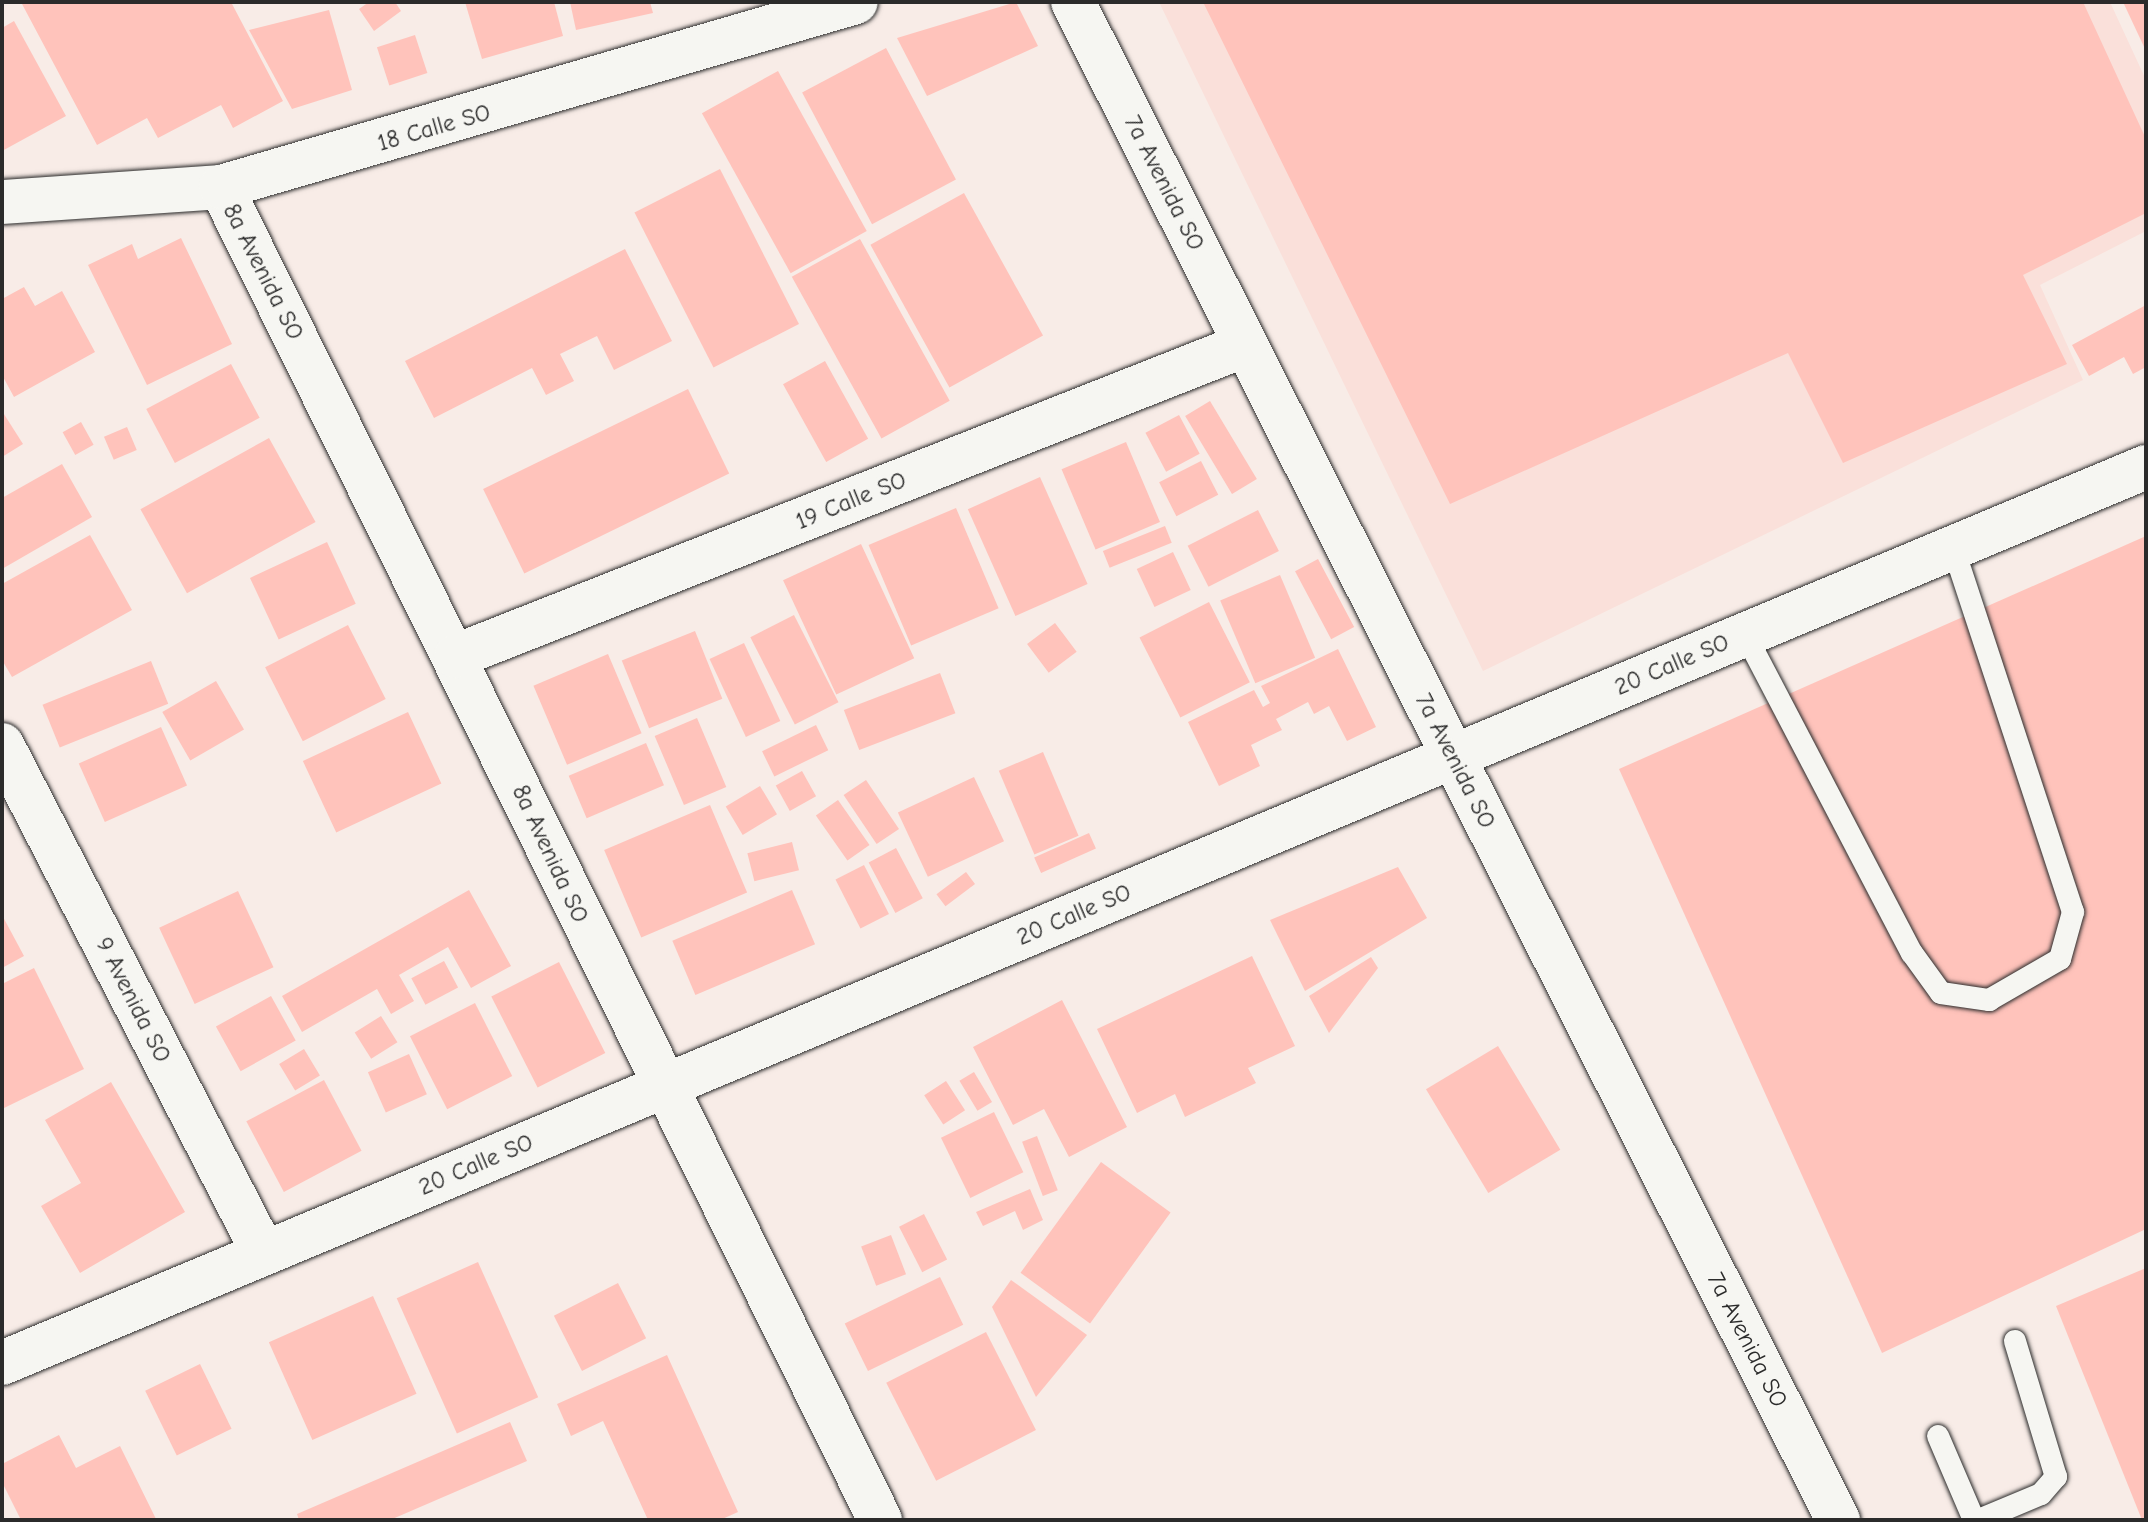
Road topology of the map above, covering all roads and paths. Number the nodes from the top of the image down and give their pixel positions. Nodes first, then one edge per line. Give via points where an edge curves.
1 (856, 2) edge
2 (1073, 2) edge
3 (221, 187) junction
4 (2, 202) edge
5 (1245, 345) junction
6 (2146, 467) edge
7 (1953, 547) junction
8 (1745, 634) junction
9 (456, 656) junction
10 (2, 745) edge
11 (1453, 757) junction
12 (661, 1088) junction
13 (264, 1254) junction
14 (2015, 1341) dead end
15 (2, 1363) edge
16 (1938, 1436) dead end
17 (868, 1516) edge
18 (1838, 1520) edge
19 (1977, 1520) edge

1 - 3 street, 18 Calle SO
2 - 5 street, 7a Avenida SO
3 - 4 street, 18 Calle SO
3 - 9 street, 8a Avenida SO
5 - 9 street, 19 Calle SO
5 - 11 street, 7a Avenida SO
6 - 7 street, 20 Calle SO
7 - 8 street, 20 Calle SO
7 - 8 lane via 2073,912 2060,959 1989,1000 1941,993 1912,953
8 - 11 street, 20 Calle SO
9 - 12 street, 8a Avenida SO
10 - 13 street, 9 Avenida SO
11 - 12 street, 20 Calle SO
11 - 18 street, 7a Avenida SO
12 - 13 street, 20 Calle SO
12 - 17 street, 8a Avenida SO
13 - 15 street, 20 Calle SO
14 - 19 lane via 2056,1477 2041,1494
16 - 19 lane

